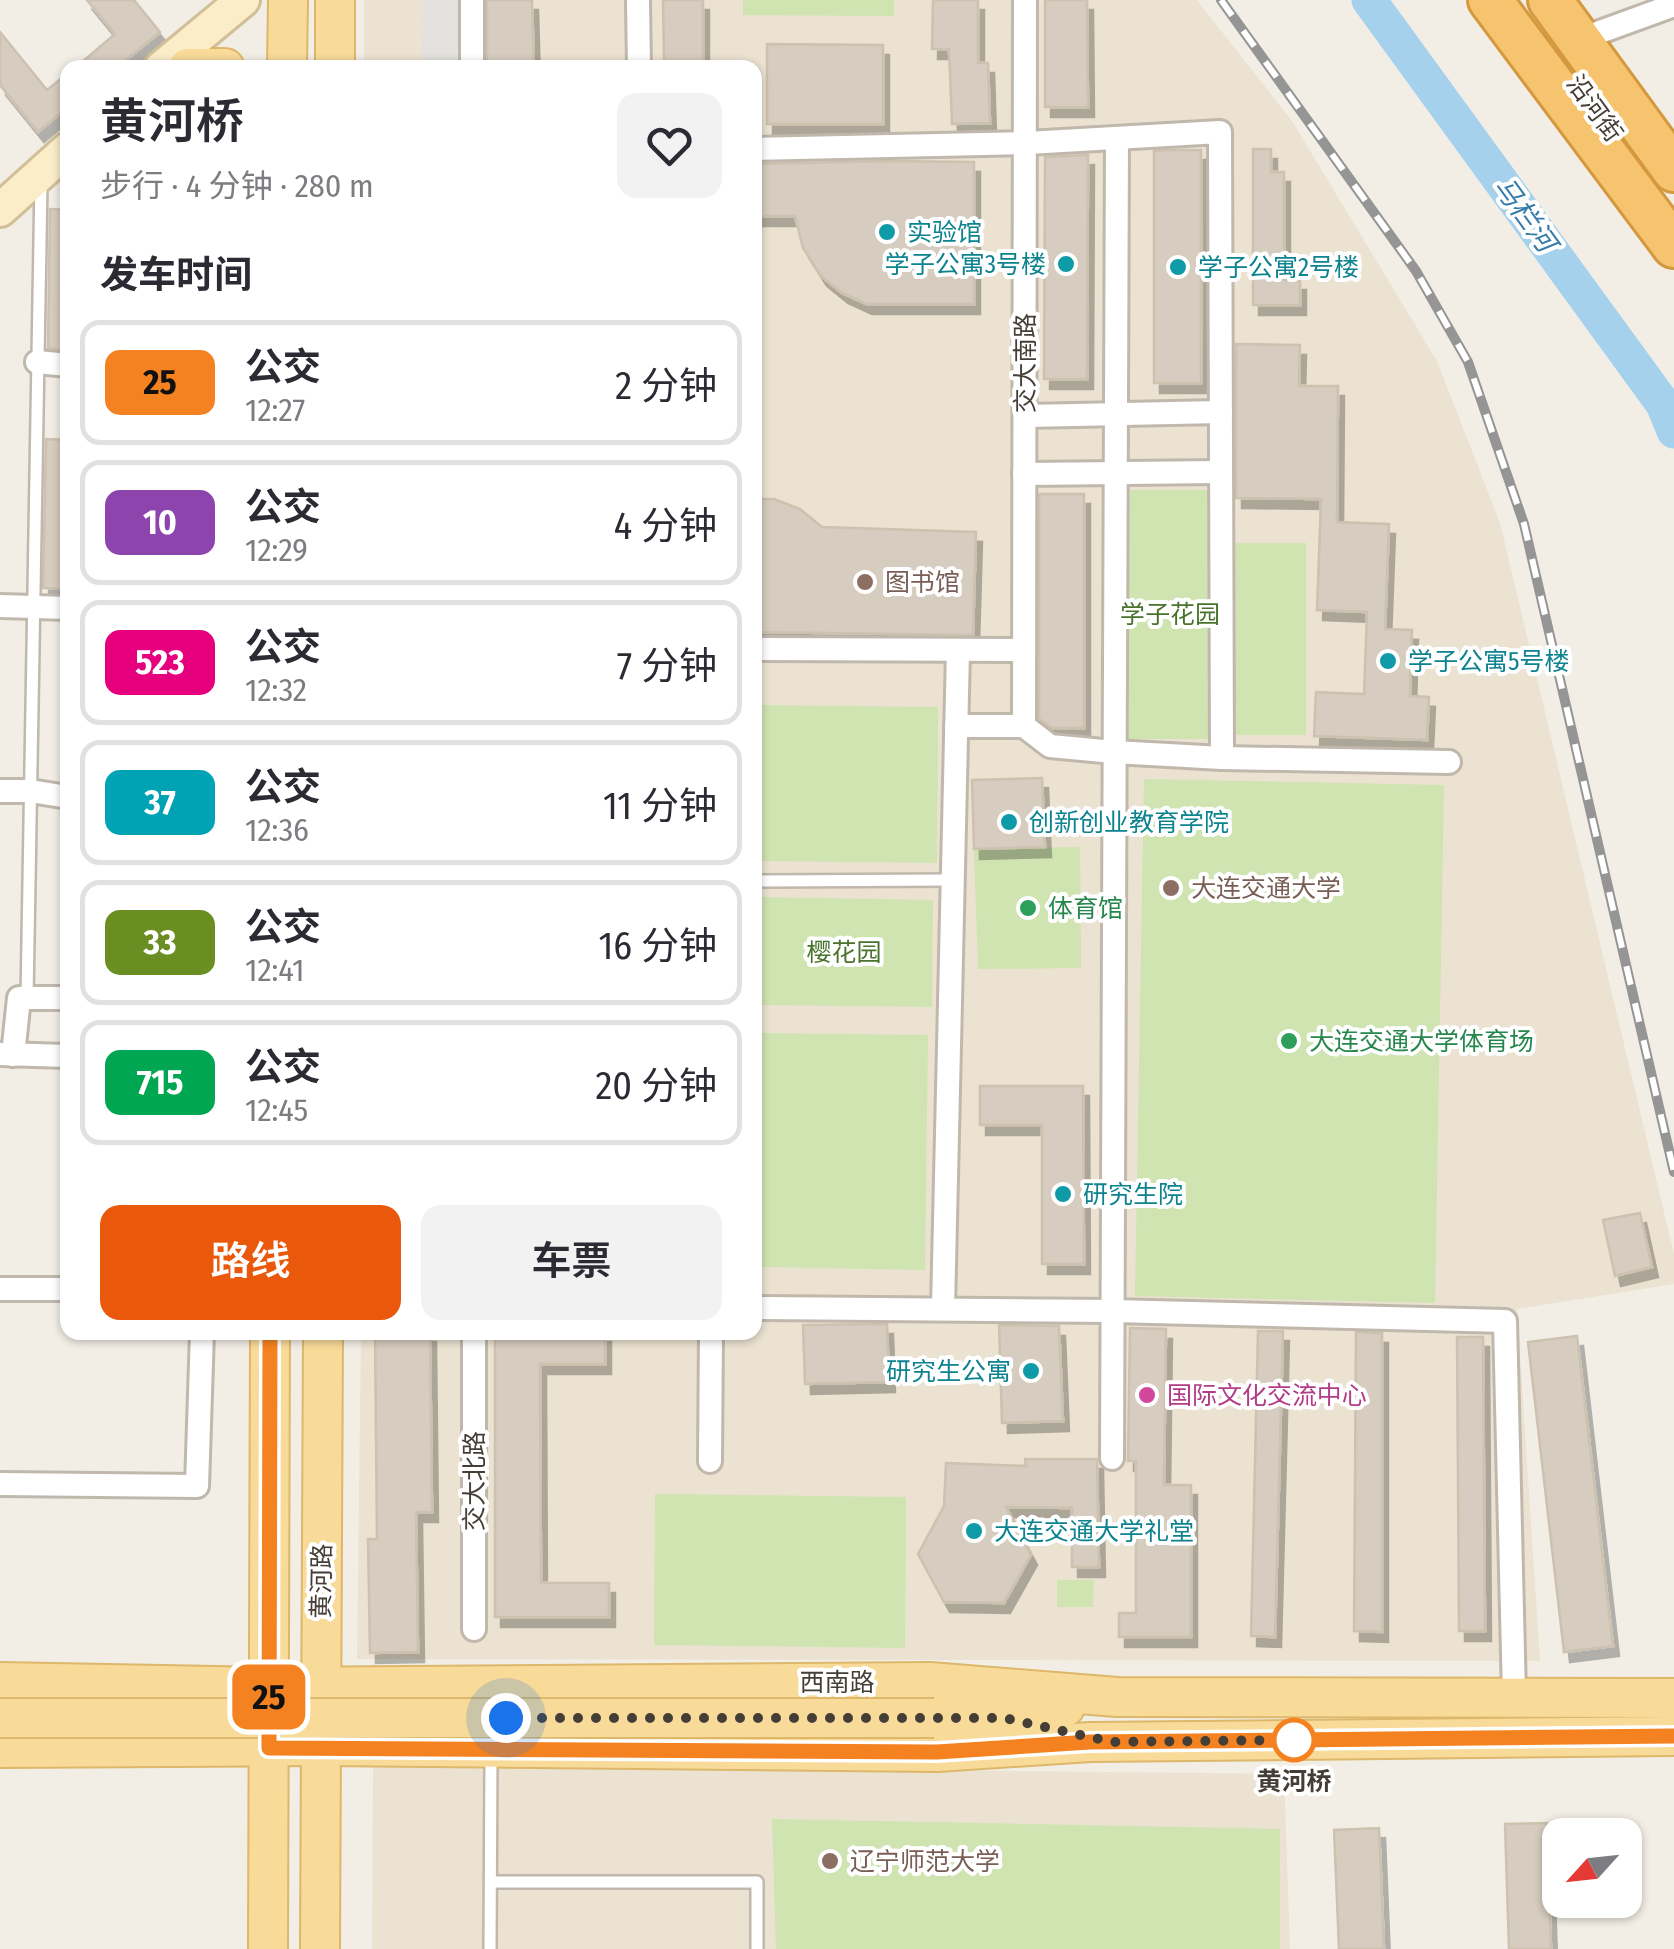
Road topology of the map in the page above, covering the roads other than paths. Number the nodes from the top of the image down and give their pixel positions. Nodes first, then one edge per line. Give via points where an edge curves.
1 (244, 0) edge
2 (288, 0) edge
3 (335, 0) edge
4 (472, 0) edge
5 (638, 0) edge
6 (1025, 0) edge
7 (1490, 0) edge
8 (1517, 0) edge
9 (1550, 0) edge
10 (1564, 0) edge
11 (1674, 6) edge
12 (204, 11) edge
13 (1589, 36) junction
14 (167, 60) edge
15 (288, 60) edge
16 (334, 60) edge
17 (472, 60) edge
18 (639, 60) edge
19 (1116, 138) junction
20 (1027, 143) junction
21 (762, 149) edge
22 (60, 157) edge
23 (1674, 169) edge
24 (41, 173) junction
25 (0, 210) edge
26 (1674, 216) edge
27 (1674, 246) edge
28 (37, 362) junction
29 (60, 363) edge
30 (1221, 412) junction
31 (1116, 413) junction
32 (1025, 416) junction
33 (1116, 472) junction
34 (1221, 472) junction
35 (1024, 474) junction
36 (32, 605) junction
37 (0, 606) edge
38 (60, 607) edge
39 (762, 649) edge
40 (958, 650) junction
41 (1023, 650) junction
42 (956, 726) junction
43 (1024, 726) junction
44 (1114, 752) junction
45 (1222, 758) junction
46 (1449, 762) dead end
47 (0, 791) edge
48 (30, 791) junction
49 (60, 796) edge
50 (762, 880) edge
51 (952, 880) junction
52 (27, 998) junction
53 (60, 998) edge
54 (6, 1054) edge
55 (60, 1056) edge
56 (0, 1289) edge
57 (60, 1289) edge
58 (762, 1308) edge
59 (943, 1310) junction
60 (1112, 1311) junction
61 (202, 1340) edge
62 (270, 1340) edge
63 (323, 1340) edge
64 (474, 1340) edge
65 (711, 1340) edge
66 (1112, 1458) dead end
67 (710, 1462) dead end
68 (0, 1484) edge
69 (474, 1630) dead end
70 (0, 1682) edge
71 (270, 1687) junction
72 (320, 1687) junction
73 (1514, 1696) junction
74 (1117, 1697) junction
75 (1674, 1698) edge
76 (0, 1718) edge
77 (1004, 1718) junction
78 (1674, 1736) edge
79 (1112, 1742) junction
80 (322, 1746) junction
81 (0, 1748) edge
82 (269, 1748) junction
83 (492, 1749) junction
84 (491, 1882) junction
85 (268, 1949) edge
86 (320, 1949) edge
87 (490, 1949) edge
88 (757, 1949) edge

1 - 12 street
2 - 15 main road
3 - 16 main road
4 - 17 street
5 - 18 street
6 - 20 street, 交大南路
7 - 27 highway
8 - 26 highway, 沿河街
9 - 23 highway, 沿河街
10 - 13 highway
11 - 13 street
12 - 14 street
13 - 23 highway
19 - 20 street
19 - 30 street via 1220,132
19 - 31 street
20 - 21 street
20 - 32 street, 交大南路
22 - 24 street
24 - 25 street
24 - 28 lane
28 - 29 street
28 - 36 lane
30 - 31 street
30 - 34 street
31 - 32 street
31 - 33 street
32 - 35 street, 交大南路
33 - 34 street
33 - 35 street
33 - 44 street
34 - 45 street
35 - 41 street, 交大南路
36 - 37 street
36 - 38 street
36 - 48 lane
39 - 40 street
40 - 41 street
40 - 42 street
41 - 43 street, 交大南路
42 - 43 street
42 - 51 street
43 - 44 street via 1050,746
44 - 45 street
44 - 60 street
45 - 46 street
47 - 48 street
48 - 49 street
48 - 52 lane
50 - 51 lane
51 - 59 street
52 - 53 street
52 - 54 street via 19,998
54 - 55 street
56 - 57 street
58 - 59 street
59 - 60 street
60 - 66 street
60 - 73 street via 1505,1321
61 - 68 street via 197,1486
62 - 71 main road, 黄河路
63 - 72 main road, 黄河路
64 - 69 street, 交大北路
65 - 67 street
70 - 71 main road, 西南路
71 - 72 main road, 西南路
71 - 82 main road, 黄河路
72 - 74 main road, 西南路 via 930,1682
72 - 80 main road, 黄河路
73 - 74 main road, 西南路
73 - 75 main road, 西南路
74 - 77 main road
76 - 77 main road, 西南路, bridge
77 - 79 main road
78 - 79 main road
79 - 83 main road via 937,1752
80 - 82 main road
80 - 83 main road
80 - 86 main road, 黄河路
81 - 82 main road
82 - 85 main road, 黄河路
83 - 84 lane
84 - 87 lane
84 - 88 lane via 758,1882

